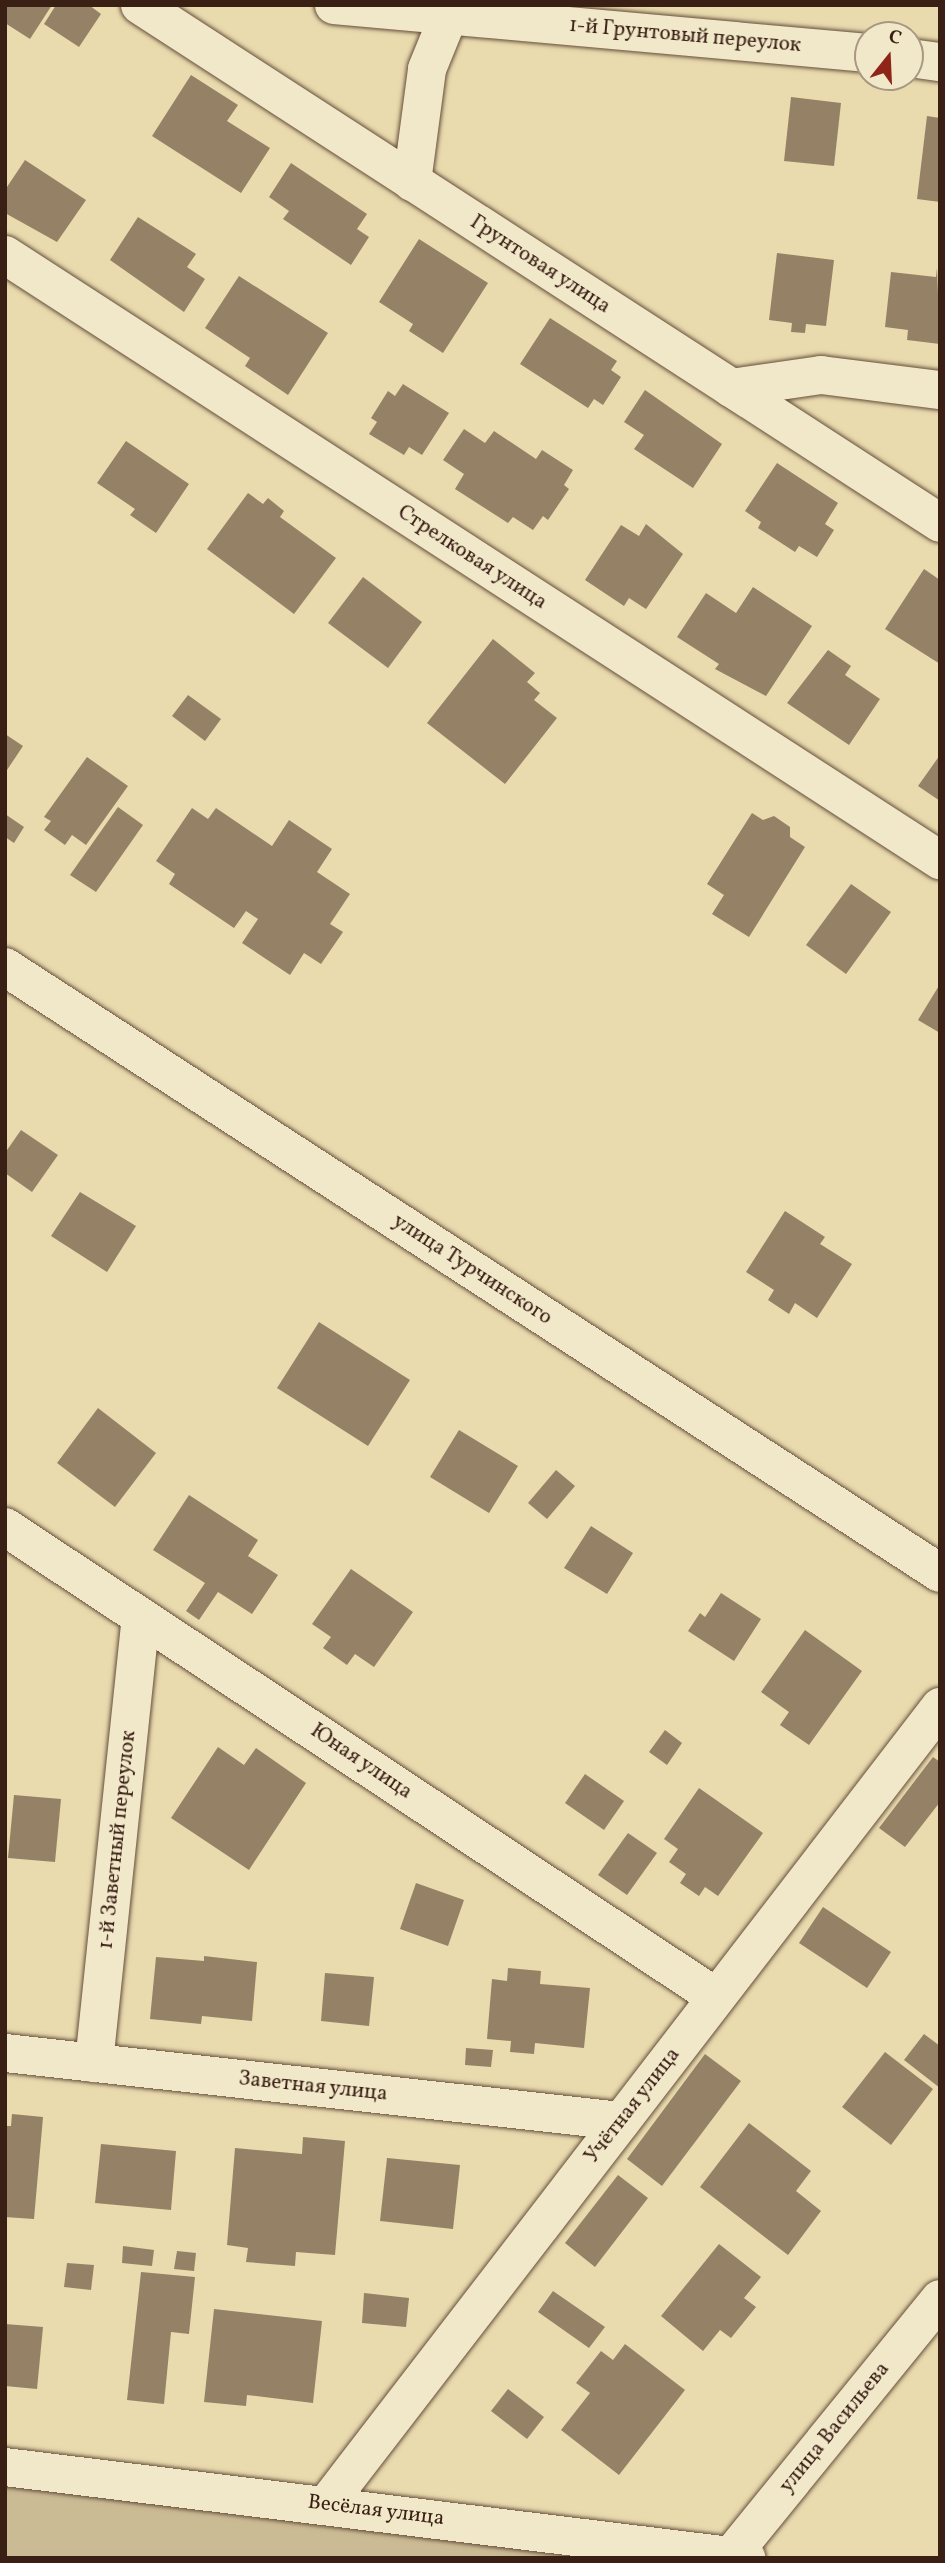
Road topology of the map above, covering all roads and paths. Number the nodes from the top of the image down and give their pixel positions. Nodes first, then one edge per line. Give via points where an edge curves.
1 (140, 5) edge
2 (334, 5) edge
3 (449, 15) junction
4 (854, 52) edge
5 (412, 182) junction
6 (5, 255) edge
7 (731, 388) junction
8 (940, 390) edge
9 (940, 523) edge
10 (940, 860) edge
11 (5, 967) edge
12 (5, 1527) edge
13 (940, 1573) edge
14 (141, 1617) junction
15 (940, 1707) edge
16 (716, 1997) junction
17 (5, 2053) edge
18 (94, 2063) junction
19 (621, 2121) junction
20 (940, 2299) edge
21 (5, 2467) edge
22 (326, 2505) junction
23 (738, 2557) edge

1 - 5 street, Грунтовая улица
2 - 3 street, 1-й Грунтовый переулок
3 - 4 street, 1-й Грунтовый переулок
3 - 5 street via 427,69
5 - 7 street, Грунтовая улица
6 - 10 street, Стрелковая улица
7 - 8 street via 821,375
7 - 9 street, Грунтовая улица
11 - 13 street, улица Турчинского
12 - 14 street, Юная улица
14 - 16 street, Юная улица
14 - 18 street, 1-й Заветный переулок
15 - 16 street, Учётная улица
16 - 19 street, Учётная улица
17 - 18 street, Заветная улица
18 - 19 street, Заветная улица
19 - 22 street, Учётная улица
20 - 23 street, улица Васильева
21 - 22 street, Весёлая улица
22 - 23 street, Весёлая улица

